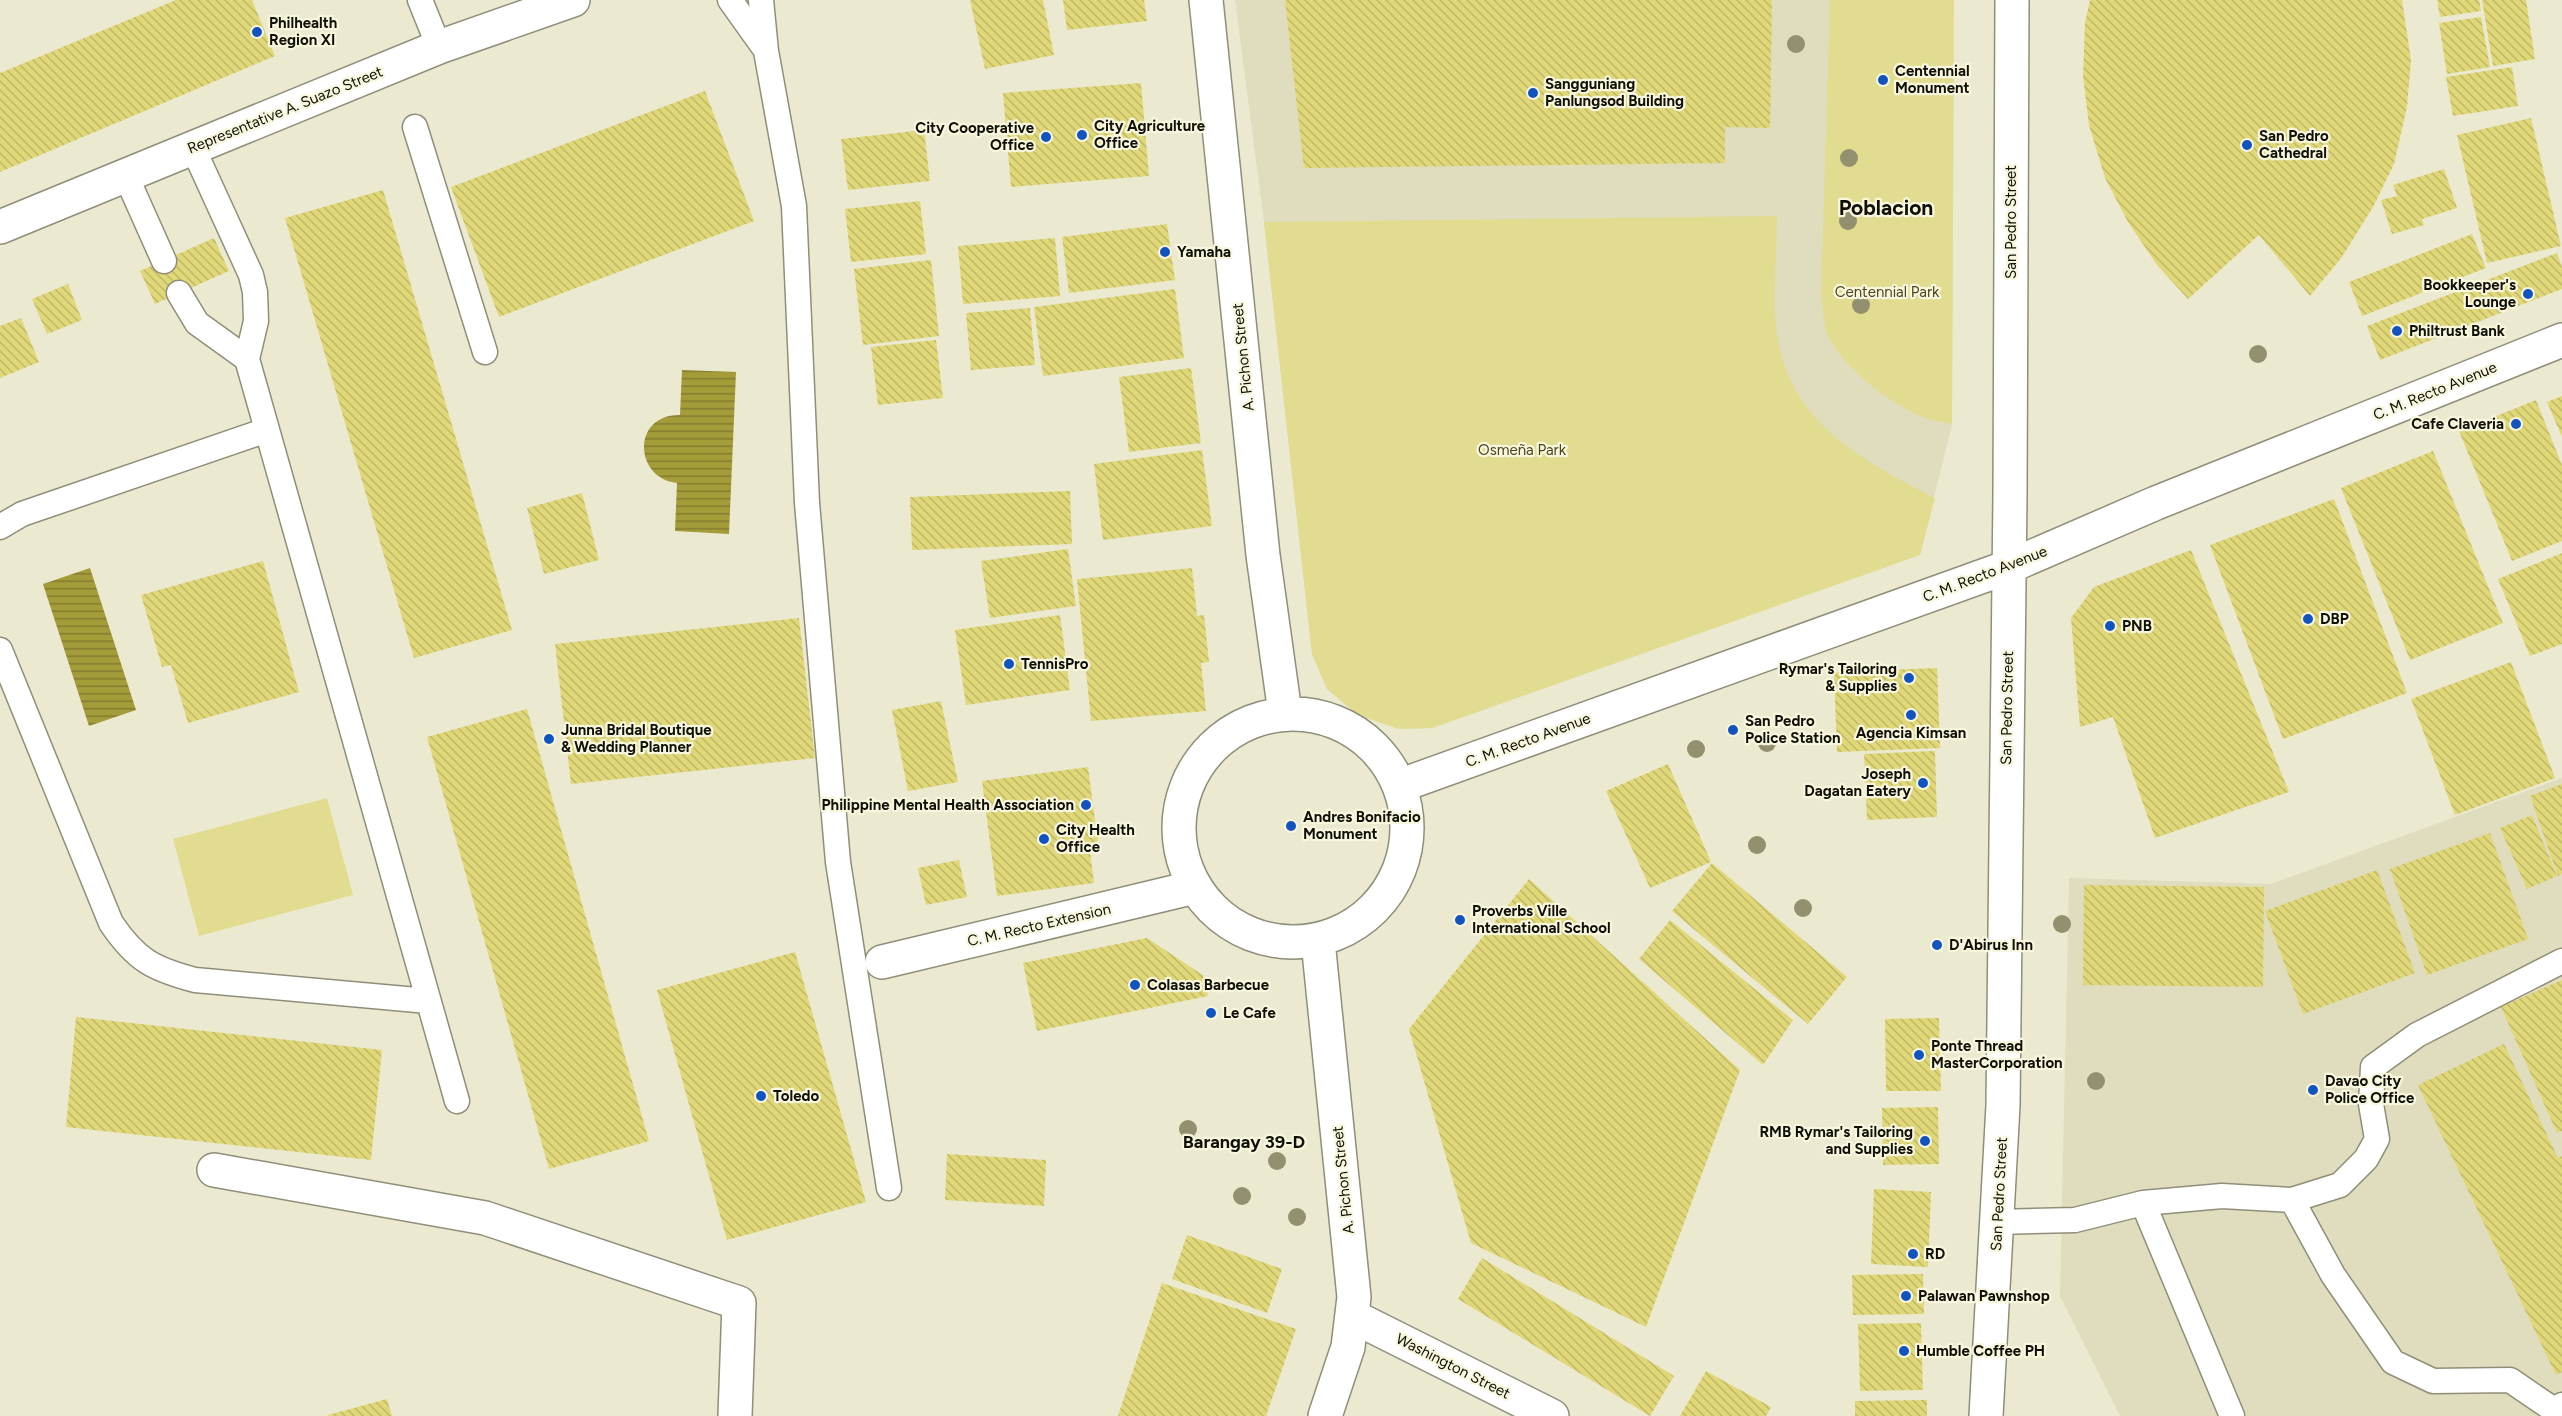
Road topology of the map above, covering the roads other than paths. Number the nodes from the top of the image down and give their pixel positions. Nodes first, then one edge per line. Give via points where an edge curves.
1 (420, 0) edge
2 (573, 0) edge
3 (730, 0) edge
4 (761, 0) edge
5 (1206, 0) edge
6 (2012, 0) edge
7 (439, 47) junction
8 (766, 51) junction
9 (415, 127) dead end
10 (193, 148) junction
11 (126, 176) junction
12 (0, 227) edge
13 (164, 261) dead end
14 (179, 293) dead end
15 (2562, 339) edge
16 (485, 352) dead end
17 (247, 359) junction
18 (267, 430) junction
19 (1, 523) edge
20 (2008, 567) junction
21 (0, 650) edge
22 (1285, 713) junction
23 (1399, 786) junction
24 (1196, 887) junction
25 (1318, 941) junction
26 (2562, 961) edge
27 (869, 965) junction
28 (428, 1000) junction
29 (457, 1101) dead end
30 (214, 1170) dead end
31 (889, 1188) dead end
32 (2292, 1200) junction
33 (2143, 1203) junction
34 (1998, 1222) junction
35 (1354, 1317) junction
36 (2554, 1410) edge
37 (735, 1416) edge
38 (1325, 1416) edge
39 (1552, 1416) edge
40 (1986, 1416) edge
41 (2232, 1416) edge

1 - 7 lane
2 - 7 main road, Representative A. Suazo Street
3 - 8 lane
4 - 8 lane
5 - 22 main road, A. Pichon Street via 1263,555
6 - 20 main road, San Pedro Street
7 - 10 main road, Representative A. Suazo Street
8 - 27 lane via 794,206 808,514 838,862
9 - 16 lane
10 - 11 main road, Representative A. Suazo Street
10 - 17 lane via 251,275 256,321
11 - 12 main road, Representative A. Suazo Street
11 - 13 lane
14 - 17 lane via 197,323
15 - 20 main road, C. M. Recto Avenue
17 - 18 lane
18 - 19 lane
18 - 28 lane
20 - 23 main road, C. M. Recto Avenue
20 - 34 main road, San Pedro Street
21 - 28 lane via 111,924 140,959 162,971 195,980
22 - 23 main road via 1306,713 1345,726 1378,751
22 - 24 main road via 1240,726 1204,755 1191,774 1183,796 1180,831 1185,866
23 - 25 main road via 1408,829 1406,851 1389,892 1358,923
24 - 25 main road via 1210,906 1248,933 1271,941
24 - 27 main road, C. M. Recto Extension
25 - 35 main road, A. Pichon Street via 1354,1275
26 - 32 lane via 2416,1035 2373,1067 2371,1104 2377,1139 2366,1159 2340,1185
27 - 31 lane
28 - 29 lane
30 - 37 main road via 486,1218 739,1303
32 - 33 lane via 2222,1196
32 - 36 lane via 2333,1275 2393,1362 2433,1381 2510,1380
33 - 34 lane via 2075,1220
33 - 41 lane
34 - 40 main road, San Pedro Street
35 - 38 main road, A. Pichon Street
35 - 39 main road, Washington Street

